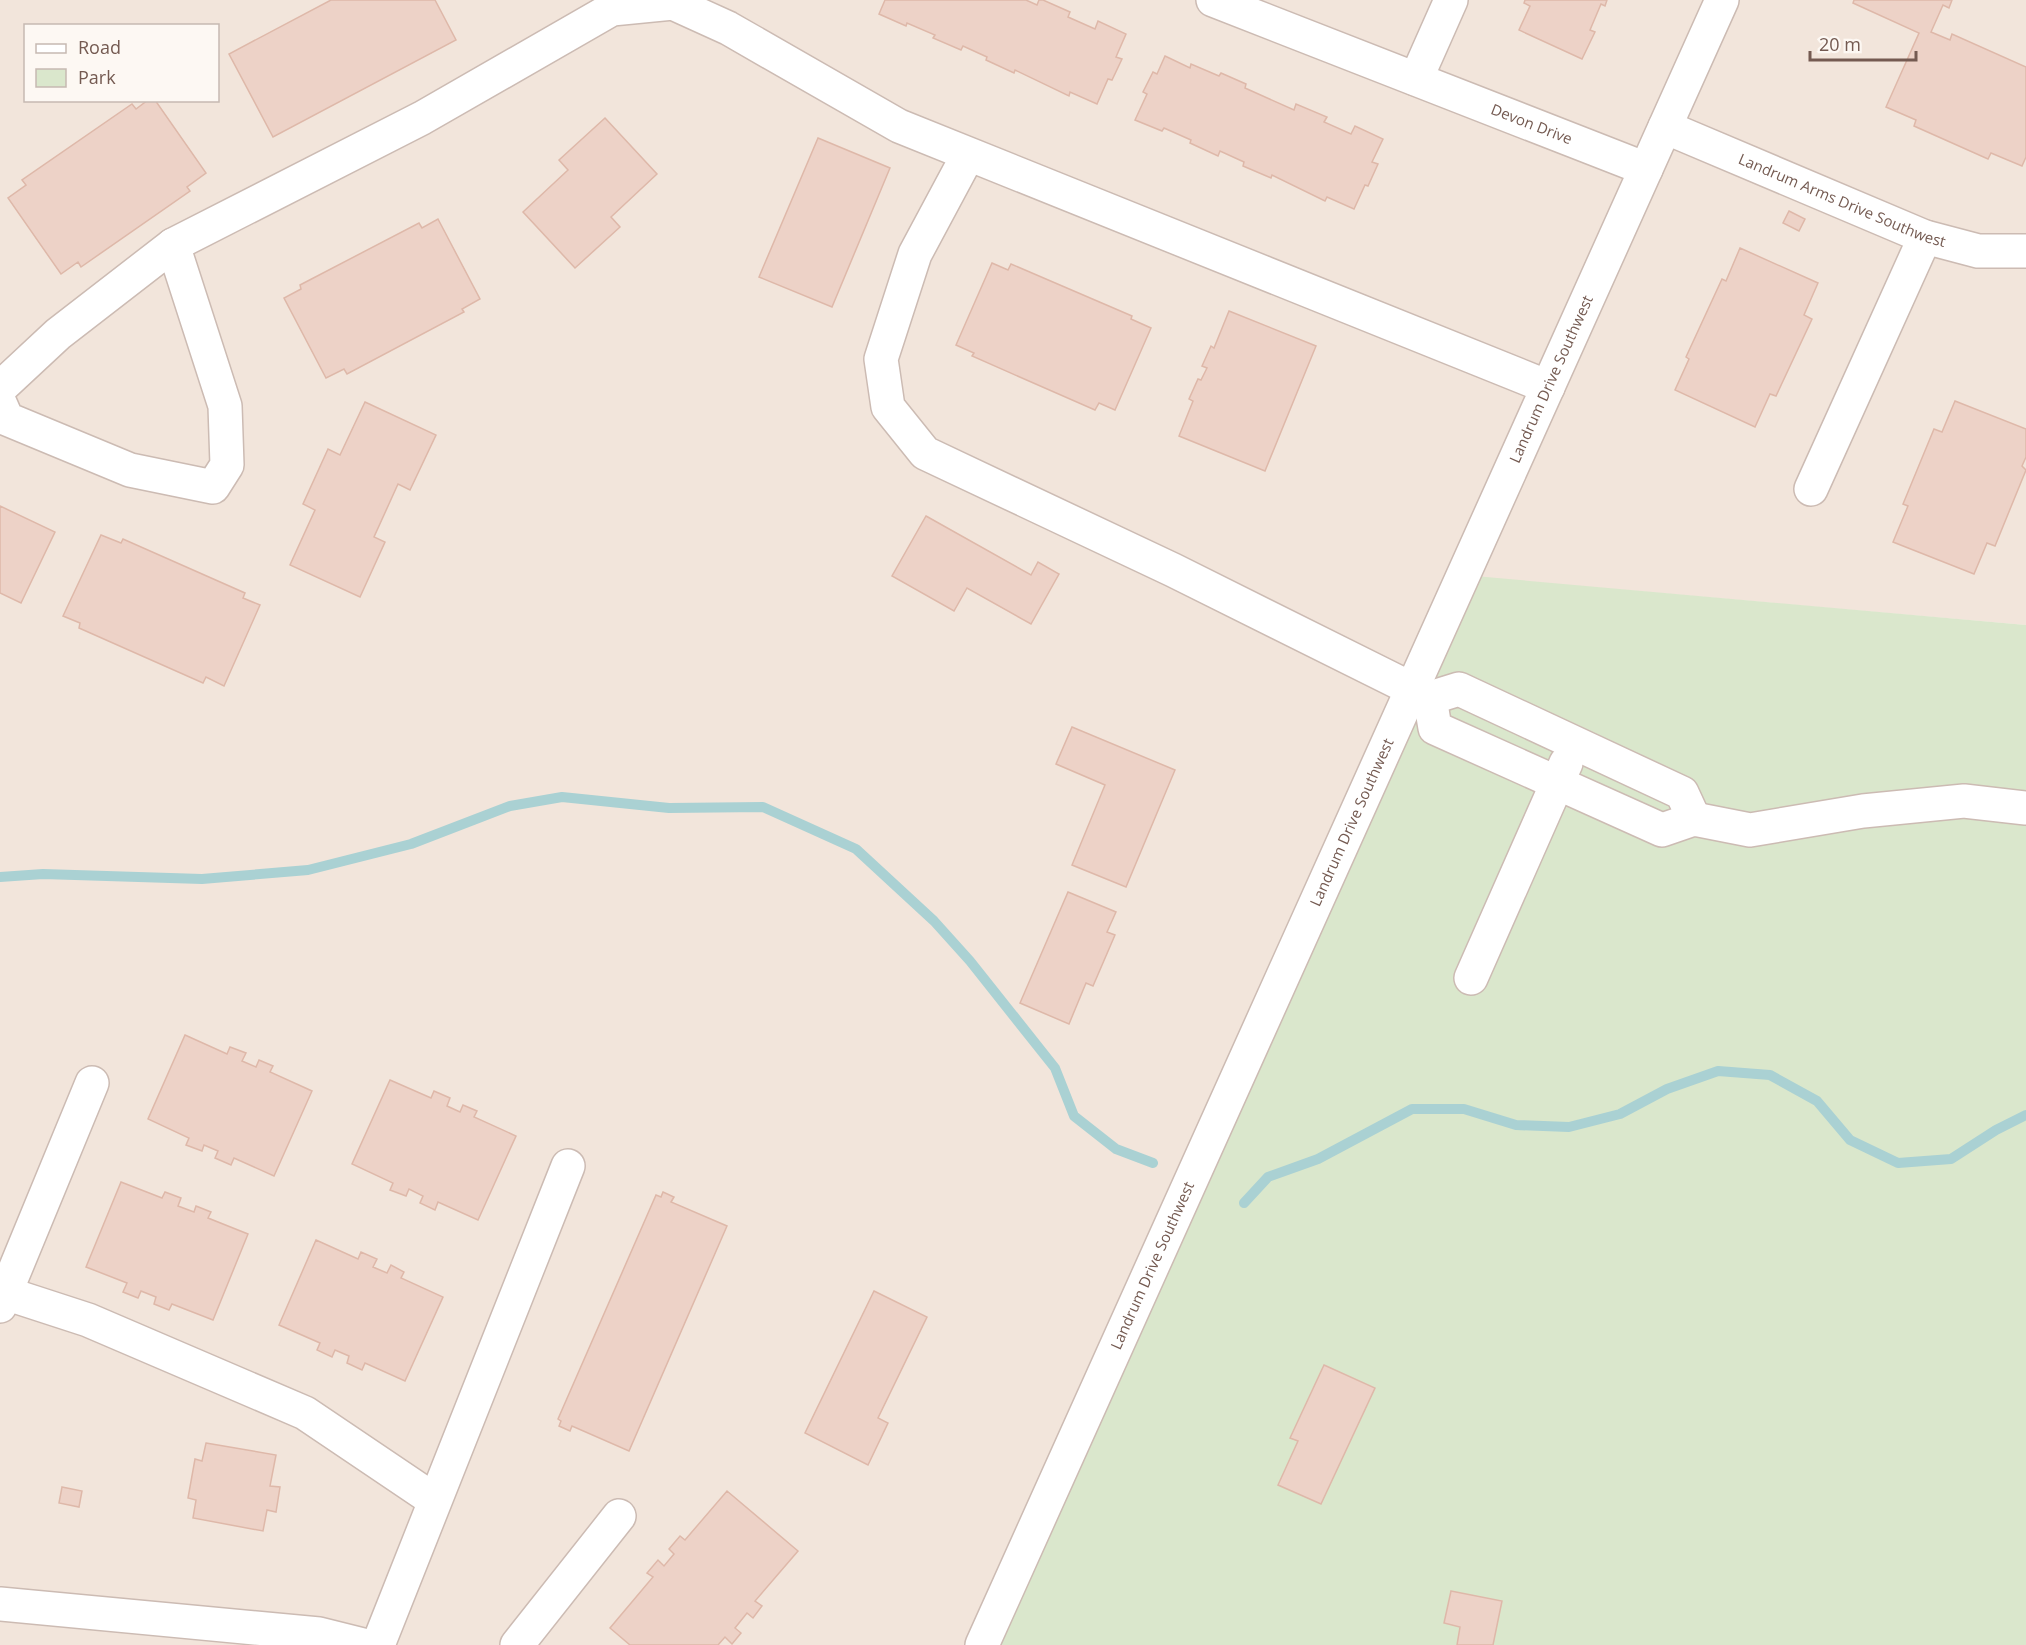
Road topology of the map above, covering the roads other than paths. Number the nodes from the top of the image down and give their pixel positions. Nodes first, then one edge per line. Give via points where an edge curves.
1 (1451, 0) edge
2 (1722, 0) edge
3 (1230, 3) edge
4 (1416, 79) junction
5 (1665, 127) junction
6 (969, 155) junction
7 (1646, 169) junction
8 (1925, 237) junction
9 (173, 245) junction
10 (2026, 251) edge
11 (1548, 387) junction
12 (0, 388) edge
13 (0, 403) edge
14 (1811, 489) dead end
15 (1421, 694) junction
16 (1575, 743) junction
17 (1557, 784) junction
18 (2026, 808) edge
19 (1694, 819) junction
20 (1471, 978) dead end
21 (92, 1083) dead end
22 (568, 1166) dead end
23 (3, 1300) edge
24 (434, 1500) junction
25 (619, 1516) dead end
26 (0, 1604) edge
27 (196, 1634) edge
28 (363, 1645) edge
29 (378, 1645) edge
30 (517, 1645) edge
31 (982, 1645) edge

1 - 4 street
2 - 5 street, Landrum Drive Southwest
3 - 4 street, Devon Drive
4 - 7 street, Devon Drive
5 - 7 street, Landrum Drive Southwest
5 - 8 street, Landrum Arms Drive Southwest
6 - 9 street via 899,126 728,28 673,3 612,9 422,118
6 - 11 street
6 - 15 street via 915,254 881,359 888,407 925,453 1173,570
7 - 11 street, Landrum Drive Southwest
8 - 10 street, Landrum Arms Drive Southwest via 1978,251
8 - 14 street
9 - 12 street via 58,334
9 - 13 street via 225,406 227,465 213,487 130,470 7,419
11 - 15 street, Landrum Drive Southwest
15 - 16 street via 1459,689
15 - 17 street via 1435,728
15 - 31 street, Landrum Drive Southwest
16 - 17 street
16 - 19 street via 1682,793
17 - 19 street via 1662,830
17 - 20 street
18 - 19 street via 1964,801 1863,811 1750,830
21 - 23 street
22 - 24 street
23 - 24 street via 88,1320 305,1413
24 - 29 street
25 - 30 street
26 - 27 street
27 - 28 street via 319,1634

